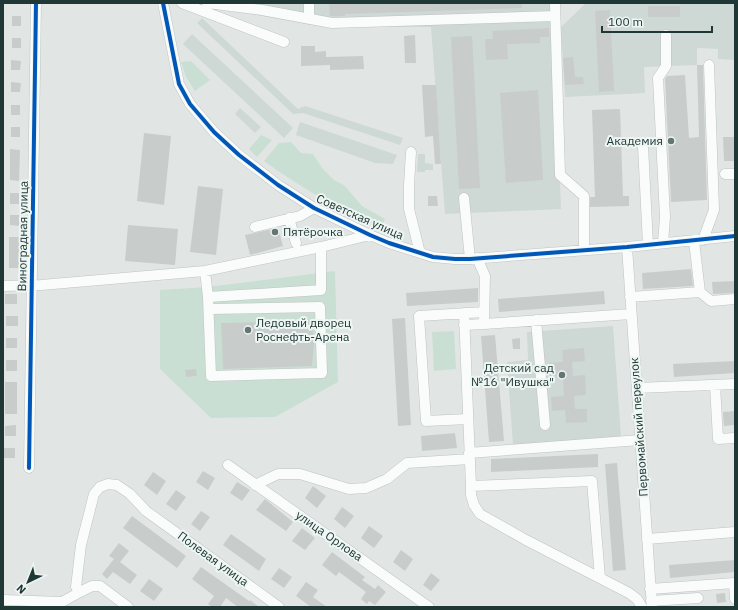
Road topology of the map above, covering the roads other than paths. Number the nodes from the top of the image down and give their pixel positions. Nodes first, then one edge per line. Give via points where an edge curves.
1 (36, 3) edge
2 (175, 3) edge
3 (182, 3) edge
4 (207, 3) edge
5 (309, 3) edge
6 (555, 3) edge
7 (163, 4) edge
8 (236, 5) edge
9 (555, 16) junction
10 (309, 19) junction
11 (666, 35) dead end
12 (284, 42) dead end
13 (709, 65) dead end
14 (643, 146) dead end
15 (411, 152) dead end
16 (464, 198) dead end
17 (314, 208) junction
18 (289, 218) junction
19 (255, 227) dead end
20 (370, 235) junction
21 (735, 236) edge
22 (698, 241) junction
23 (296, 243) dead end
24 (662, 243) junction
25 (648, 245) junction
26 (321, 247) junction
27 (626, 247) junction
28 (584, 250) junction
29 (420, 253) junction
30 (474, 259) junction
31 (205, 271) junction
32 (3, 286) edge
33 (32, 286) junction
34 (321, 290) junction
35 (700, 292) junction
36 (208, 297) junction
37 (630, 297) junction
38 (735, 299) edge
39 (320, 306) junction
40 (210, 309) junction
41 (484, 312) junction
42 (464, 313) junction
43 (631, 314) junction
44 (536, 320) junction
45 (484, 324) junction
46 (464, 325) junction
47 (735, 384) edge
48 (715, 385) junction
49 (637, 388) junction
50 (468, 419) junction
51 (545, 425) dead end
52 (735, 438) edge
53 (640, 440) junction
54 (470, 456) junction
55 (228, 465) dead end
56 (29, 468) dead end
57 (256, 485) junction
58 (471, 486) junction
59 (735, 532) edge
60 (648, 539) junction
61 (600, 578) junction
62 (734, 583) edge
63 (650, 589) junction
64 (80, 592) junction
65 (698, 598) dead end
66 (735, 599) edge
67 (3, 600) edge
68 (652, 604) edge
69 (128, 607) edge
70 (279, 607) edge
71 (429, 607) edge
72 (642, 607) edge

1 - 33 street, Виноградная улица
2 - 7 street
3 - 12 street
4 - 8 street
5 - 10 street
6 - 9 street
7 - 17 street, Советская улица via 179,84 190,104 214,132 239,155
8 - 10 street
9 - 10 street via 332,23
9 - 28 street via 560,175 584,196
11 - 24 street via 666,66 658,78 666,217
13 - 22 street via 714,210
14 - 25 street
15 - 29 street via 410,208
16 - 30 street
17 - 18 street via 300,216
17 - 20 street, Советская улица
18 - 19 street
18 - 23 street
20 - 26 street
20 - 29 street, Советская улица
21 - 22 street, Советская улица
22 - 24 street, Советская улица
22 - 35 street
24 - 25 street, Советская улица
25 - 27 street, Советская улица
26 - 31 street
26 - 34 street
27 - 28 street, Советская улица
27 - 37 street, Первомайский переулок
28 - 30 street, Советская улица
29 - 30 street, Советская улица via 442,258
30 - 41 street via 485,276
31 - 33 street
31 - 36 street
32 - 33 street
33 - 56 street, Виноградная улица
34 - 36 street
34 - 39 street
35 - 37 street
35 - 38 street via 711,301
36 - 40 street
37 - 43 street, Первомайский переулок
39 - 40 street
39 - 40 street via 322,373 212,376
41 - 42 street
41 - 45 street
42 - 46 street
42 - 50 street via 419,316 426,422
43 - 44 street
43 - 49 street, Первомайский переулок
44 - 45 street
44 - 51 street
45 - 46 street
46 - 50 street
47 - 48 street
48 - 49 street
48 - 52 street via 718,439
49 - 53 street, Первомайский переулок
50 - 54 street
53 - 54 street
53 - 60 street, Первомайский переулок
54 - 57 street via 407,463 387,479 366,488 349,489 300,474 278,474
54 - 58 street
55 - 57 street, улица Орлова
57 - 71 street, улица Орлова
58 - 61 street via 471,495 480,514
58 - 61 street via 592,481
59 - 60 street
60 - 63 street, Первомайский переулок
61 - 72 street via 629,593
62 - 63 street
62 - 66 street
63 - 68 street, Первомайский переулок
64 - 67 street via 62,602
64 - 69 street via 92,586 100,586
64 - 70 street, Полевая улица via 76,587 81,545 94,494 100,487 108,484 116,485 130,494 146,511
65 - 68 street

